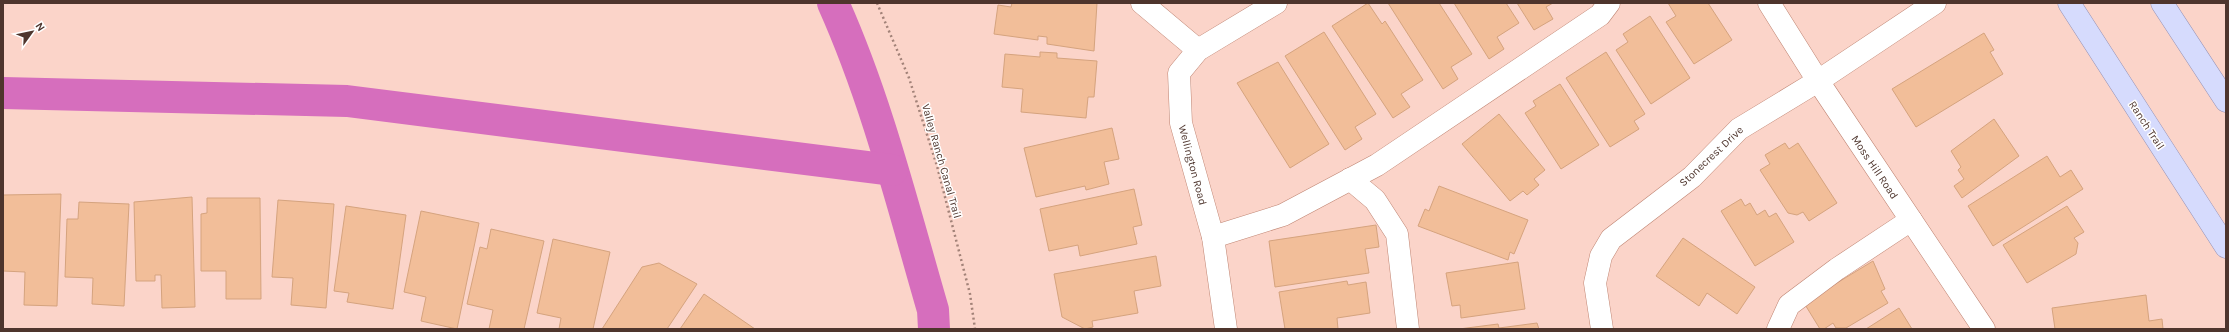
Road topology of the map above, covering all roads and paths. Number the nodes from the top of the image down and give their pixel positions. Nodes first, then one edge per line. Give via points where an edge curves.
1 (877, 3) edge
2 (1142, 3) edge
3 (1276, 3) edge
4 (1609, 3) edge
5 (1769, 3) edge
6 (1935, 3) edge
7 (2069, 3) edge
8 (2162, 3) edge
9 (1198, 50) junction
10 (1818, 80) junction
11 (2226, 101) edge
12 (1350, 179) junction
13 (1911, 220) junction
14 (1213, 237) junction
15 (2226, 247) edge
16 (975, 329) edge
17 (1226, 329) edge
18 (1408, 329) edge
19 (1602, 329) edge
20 (1778, 329) edge
21 (1984, 329) edge

1 - 16 path, Valley Ranch Canal Trail via 909,78 937,166 970,294
2 - 9 street
3 - 9 street, Wellington Road
4 - 12 street via 1600,14 1377,164
5 - 10 street, Moss Hill Road
6 - 10 street, Stonecrest Drive
7 - 15 main road, Ranch Trail
8 - 11 main road
9 - 14 street, Wellington Road via 1179,73 1181,123
10 - 13 street, Moss Hill Road
10 - 19 street, Stonecrest Drive via 1739,129 1692,177 1611,239 1601,256 1595,283
12 - 14 street via 1283,215
12 - 18 street via 1375,200 1397,234
13 - 20 street via 1837,268 1788,305
13 - 21 street, Moss Hill Road
14 - 17 street, Wellington Road

